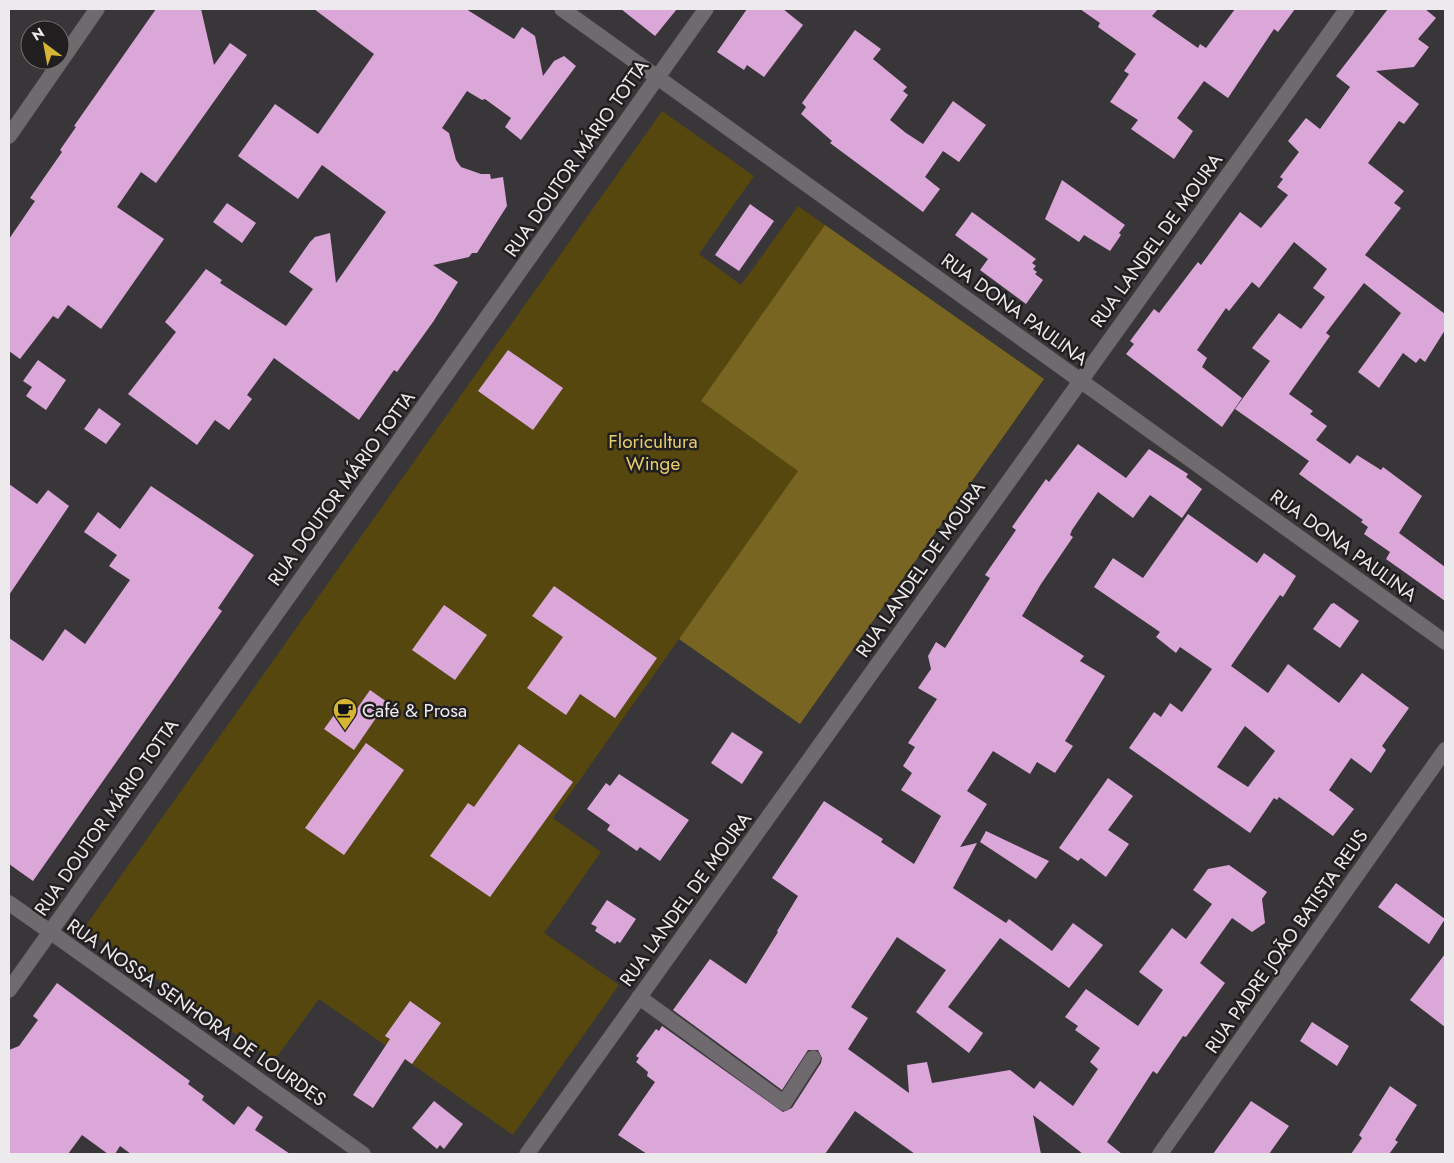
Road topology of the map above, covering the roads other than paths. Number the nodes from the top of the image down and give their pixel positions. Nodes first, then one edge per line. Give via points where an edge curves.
1 (97, 9) edge
2 (562, 9) edge
3 (706, 9) edge
4 (1347, 9) edge
5 (657, 77) junction
6 (9, 136) edge
7 (1080, 380) junction
8 (1445, 642) edge
9 (1445, 750) edge
10 (9, 903) edge
11 (49, 931) junction
12 (9, 990) edge
13 (639, 998) junction
14 (813, 1058) dead end
15 (362, 1154) edge
16 (527, 1154) edge
17 (1160, 1154) edge

1 - 6 street
2 - 5 street, RUA DONA PAULINA
3 - 5 street, RUA DOUTOR MÁRIO TOTTA
4 - 7 street, RUA LANDEL DE MOURA
5 - 7 street, RUA DONA PAULINA
5 - 11 street, RUA DOUTOR MÁRIO TOTTA
7 - 8 street, RUA DONA PAULINA
7 - 13 street, RUA LANDEL DE MOURA
9 - 17 street, RUA PADRE JOÃO BATISTA REUS
10 - 11 street, RUA NOSSA SENHORA DE LOURDES
11 - 12 street, RUA DOUTOR MÁRIO TOTTA
11 - 15 street, RUA NOSSA SENHORA DE LOURDES
13 - 14 street via 784,1103
13 - 16 street, RUA LANDEL DE MOURA

